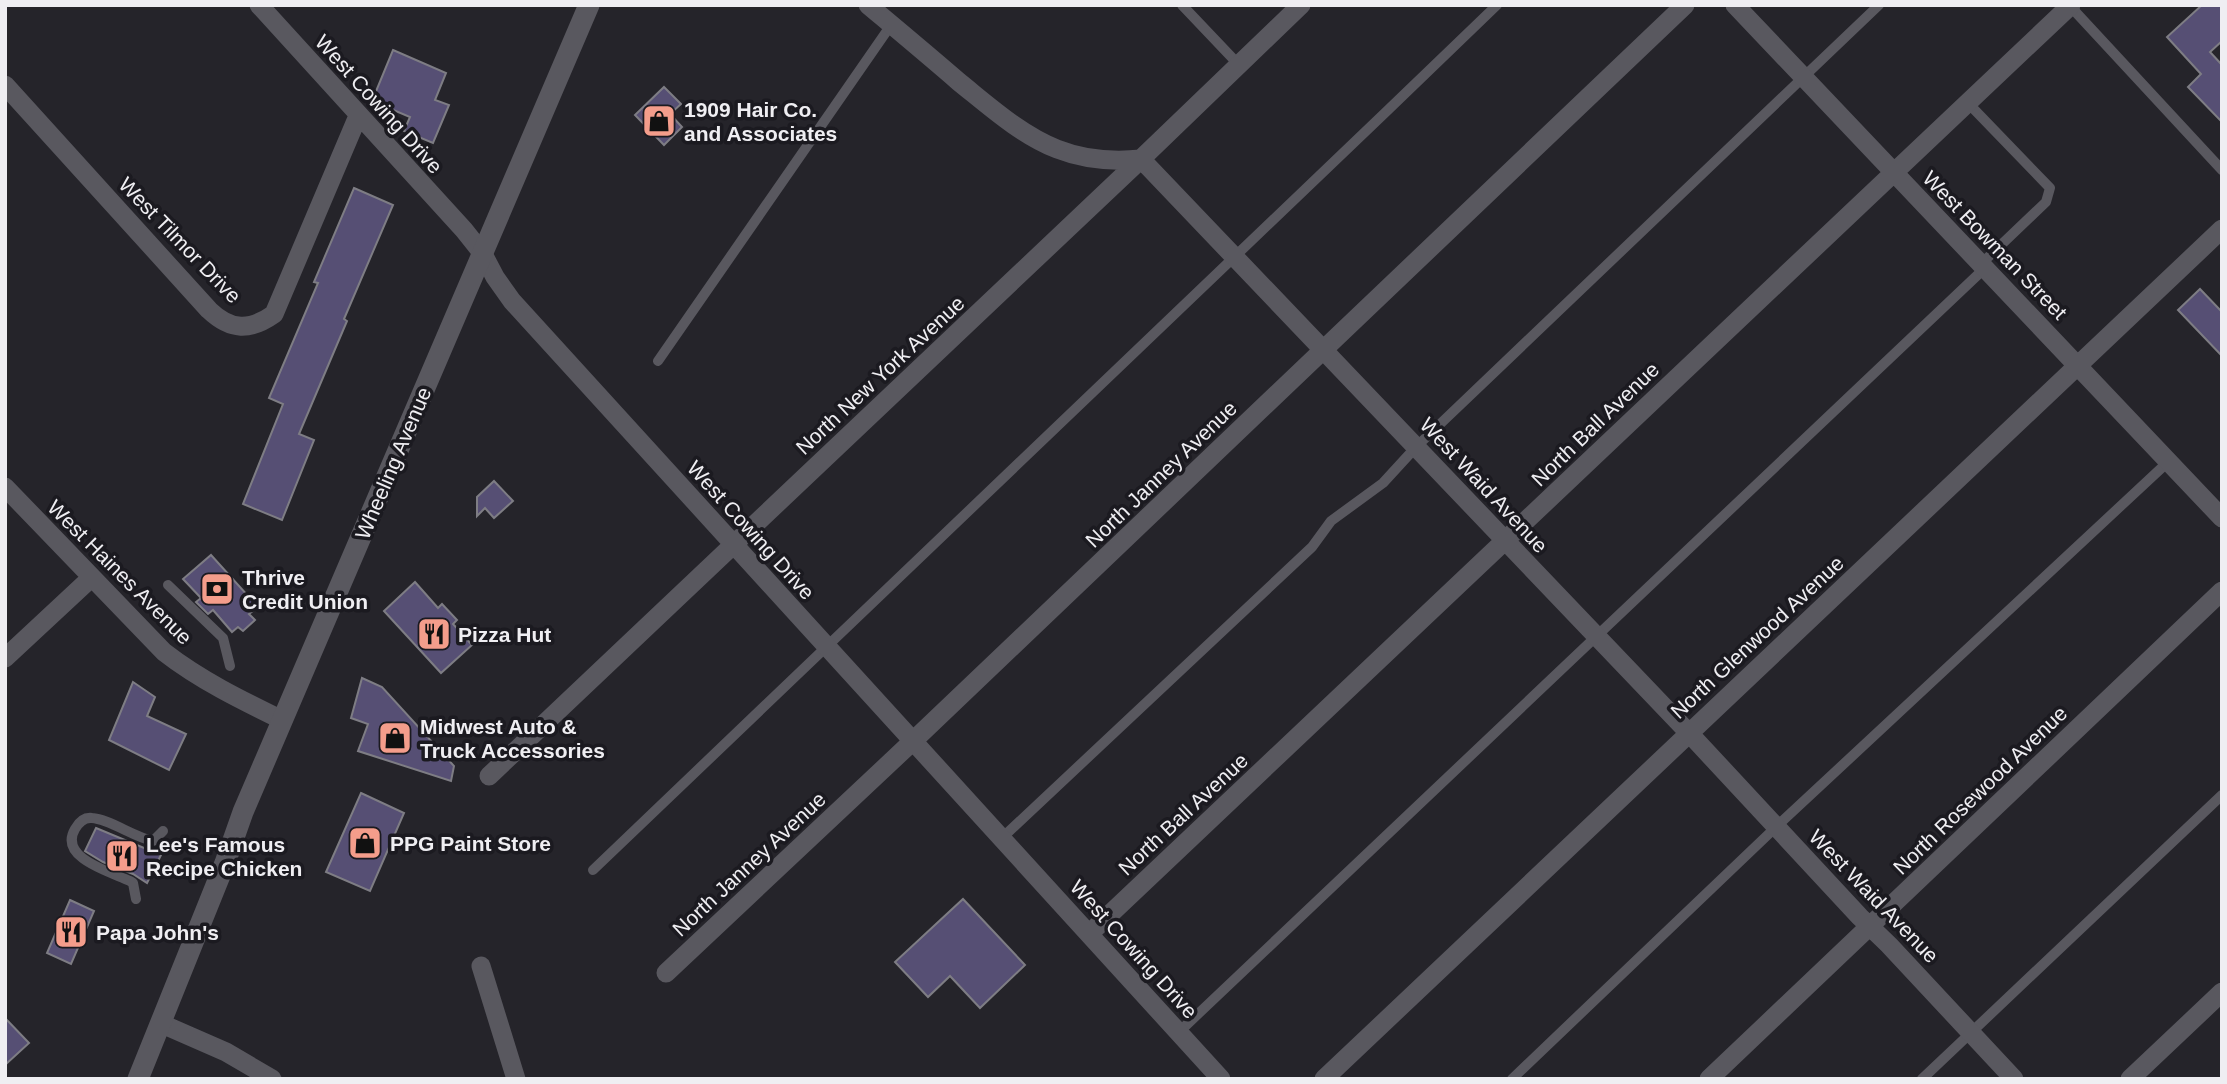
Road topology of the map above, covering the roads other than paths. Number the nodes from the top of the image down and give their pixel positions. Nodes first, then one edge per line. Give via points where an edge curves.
1 (259, 5) edge
2 (589, 5) edge
3 (868, 5) edge
4 (1182, 5) edge
5 (1301, 5) edge
6 (1497, 5) edge
7 (1685, 5) edge
8 (1735, 5) edge
9 (1878, 5) edge
10 (2070, 6) edge
11 (891, 24) junction
12 (1239, 65) junction
13 (1802, 76) junction
14 (5, 85) edge
15 (1967, 102) junction
16 (358, 116) junction
17 (1142, 159) junction
18 (2222, 170) edge
19 (1893, 172) junction
20 (2222, 229) edge
21 (483, 254) junction
22 (1236, 258) junction
23 (1983, 266) junction
24 (1324, 349) junction
25 (658, 361) dead end
26 (2077, 365) junction
27 (1416, 447) junction
28 (2169, 461) junction
29 (5, 487) edge
30 (2222, 518) edge
31 (1505, 541) junction
32 (733, 544) junction
33 (91, 578) junction
34 (168, 585) dead end
35 (2222, 591) edge
36 (1597, 637) junction
37 (826, 646) junction
38 (5, 658) edge
39 (230, 666) dead end
40 (282, 720) junction
41 (1689, 733) junction
42 (913, 741) junction
43 (489, 776) dead end
44 (2222, 795) edge
45 (1776, 827) junction
46 (163, 831) dead end
47 (1002, 838) junction
48 (593, 870) dead end
49 (136, 899) dead end
50 (1870, 926) junction
51 (1089, 934) junction
52 (481, 966) dead end
53 (666, 974) dead end
54 (2222, 992) edge
55 (162, 1024) junction
56 (1179, 1032) junction
57 (1971, 1033) junction
58 (138, 1079) edge
59 (272, 1079) edge
60 (516, 1079) edge
61 (1221, 1079) edge
62 (1324, 1079) edge
63 (1511, 1079) edge
64 (1709, 1079) edge
65 (1922, 1079) edge
66 (2014, 1079) edge
67 (2130, 1079) edge

1 - 16 street, West Cowing Drive
2 - 21 main road, Wheeling Avenue
3 - 11 street
4 - 12 lane
5 - 12 street, North New York Avenue
6 - 22 lane
7 - 24 street, North Janney Avenue
8 - 13 street, West Bowman Street
9 - 13 lane
10 - 15 street, North Ball Avenue
10 - 18 lane
11 - 17 street via 987,105 1055,148 1096,160
11 - 25 lane
12 - 17 street, North New York Avenue
13 - 19 street, West Bowman Street
13 - 27 lane
14 - 16 street, West Tilmor Drive via 209,310 221,322 244,327 274,314
15 - 19 street, North Ball Avenue
15 - 23 lane via 2050,188 2046,202
16 - 21 street, West Cowing Drive
17 - 22 street, West Waid Avenue
17 - 32 street, North New York Avenue
19 - 23 street, West Bowman Street
19 - 31 street, North Ball Avenue
20 - 26 street, North Glenwood Avenue
21 - 32 street, West Cowing Drive via 512,301
21 - 40 main road, Wheeling Avenue
22 - 24 street, West Waid Avenue
22 - 37 lane
23 - 26 street, West Bowman Street
23 - 36 lane
24 - 27 street, West Waid Avenue
24 - 42 street, North Janney Avenue
26 - 28 street, West Bowman Street
26 - 41 street, North Glenwood Avenue
27 - 31 street, West Waid Avenue
27 - 47 lane via 1383,483 1331,521 1311,547
28 - 30 street, West Bowman Street
28 - 45 lane
29 - 33 street, West Haines Avenue
31 - 36 street, West Waid Avenue
31 - 51 street, North Ball Avenue
32 - 37 street, West Cowing Drive
32 - 43 street, North New York Avenue
33 - 38 street
33 - 40 street, West Haines Avenue via 187,670
34 - 39 lane via 223,638
35 - 50 street, North Rosewood Avenue
36 - 41 street, West Waid Avenue
36 - 56 lane
37 - 42 street, West Cowing Drive
37 - 48 lane
40 - 55 main road, Wheeling Avenue
41 - 45 street, West Waid Avenue
41 - 62 street, North Glenwood Avenue
42 - 47 street, West Cowing Drive
42 - 53 street, North Janney Avenue
44 - 57 lane
45 - 50 street, West Waid Avenue
45 - 63 lane
46 - 49 lane via 153,841 147,840 87,818 73,833 71,842 78,856 132,882
47 - 51 street, West Cowing Drive
50 - 57 street, West Waid Avenue
50 - 64 street, North Rosewood Avenue
51 - 56 street, West Cowing Drive
52 - 60 street
54 - 67 street
55 - 58 main road, Wheeling Avenue
55 - 59 street via 226,1052
56 - 61 street, West Cowing Drive
57 - 65 lane
57 - 66 street, West Waid Avenue

